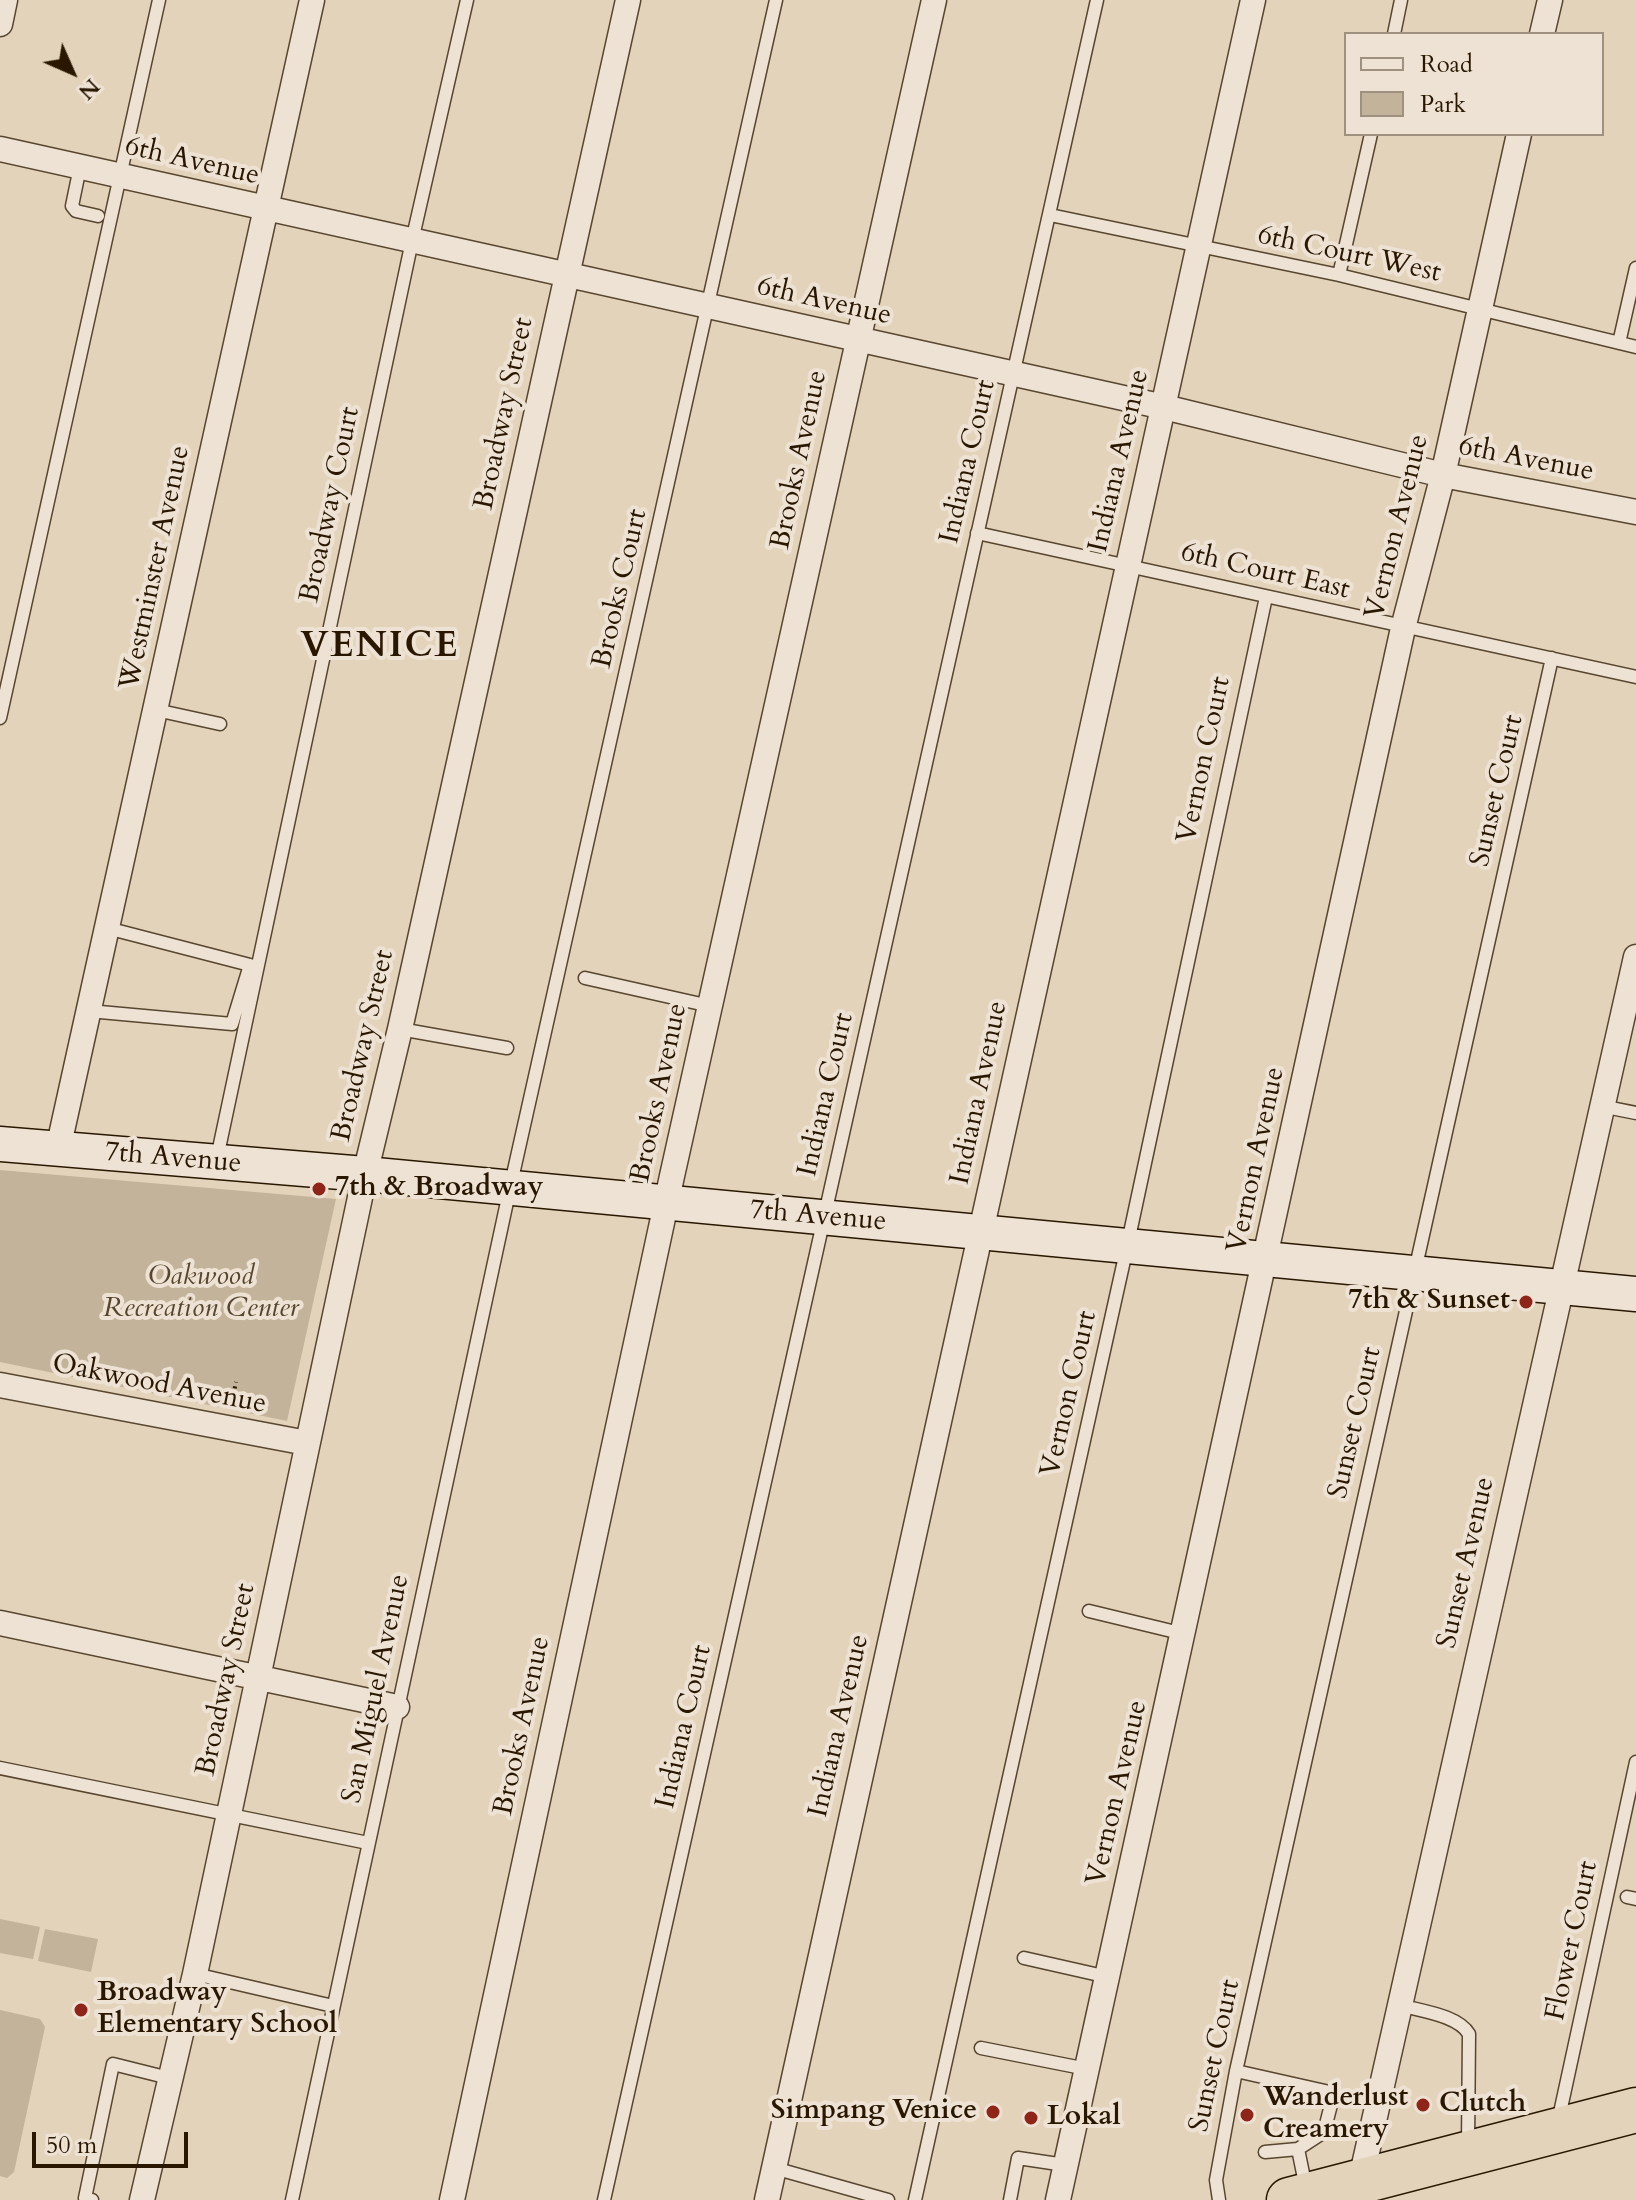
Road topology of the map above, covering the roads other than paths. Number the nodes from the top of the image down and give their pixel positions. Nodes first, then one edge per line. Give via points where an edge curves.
1 (5, 0) edge
2 (159, 0) edge
3 (312, 0) edge
4 (467, 0) edge
5 (628, 0) edge
6 (776, 0) edge
7 (934, 0) edge
8 (1097, 0) edge
9 (1253, 0) edge
10 (1401, 0) edge
11 (1550, 0) edge
12 (0, 24) edge
13 (1394, 32) edge
14 (1542, 32) edge
15 (1371, 136) edge
16 (1519, 136) edge
17 (0, 149) edge
18 (80, 167) junction
19 (122, 176) junction
20 (266, 210) junction
21 (1050, 215) junction
22 (98, 216) dead end
23 (412, 241) junction
24 (1196, 247) junction
25 (1636, 268) edge
26 (566, 275) junction
27 (1339, 275) junction
28 (709, 306) junction
29 (1480, 308) junction
30 (857, 341) junction
31 (1619, 343) junction
32 (1636, 347) edge
33 (1014, 373) junction
34 (1164, 407) junction
35 (1443, 475) junction
36 (1636, 512) edge
37 (977, 533) junction
38 (1128, 566) junction
39 (1266, 597) junction
40 (1403, 628) junction
41 (1552, 658) junction
42 (1636, 677) edge
43 (156, 710) junction
44 (0, 718) edge
45 (220, 724) dead end
46 (107, 928) junction
47 (1636, 957) edge
48 (585, 978) dead end
49 (710, 1006) junction
50 (89, 1011) junction
51 (400, 1029) junction
52 (507, 1048) dead end
53 (1601, 1106) junction
54 (1636, 1113) edge
55 (0, 1144) edge
56 (58, 1149) junction
57 (216, 1163) junction
58 (365, 1174) junction
59 (510, 1188) junction
60 (667, 1202) junction
61 (824, 1218) junction
62 (980, 1232) junction
63 (1127, 1247) junction
64 (1266, 1260) junction
65 (1415, 1272) junction
66 (1559, 1287) junction
67 (1636, 1294) edge
68 (0, 1385) edge
69 (307, 1443) junction
70 (1089, 1611) dead end
71 (0, 1623) edge
72 (1184, 1634) junction
73 (259, 1677) junction
74 (397, 1707) junction
75 (1636, 1762) edge
76 (0, 1768) edge
77 (229, 1817) junction
78 (368, 1843) junction
79 (1024, 1958) dead end
80 (195, 1974) junction
81 (1108, 1977) junction
82 (1400, 2005) junction
83 (333, 2006) junction
84 (981, 2048) dead end
85 (1087, 2069) junction
86 (1236, 2071) junction
87 (169, 2078) junction
88 (1636, 2110) edge
89 (1556, 2131) junction
90 (1298, 2149) junction
91 (1265, 2152) dead end
92 (1468, 2154) junction
93 (1065, 2165) junction
94 (774, 2168) junction
95 (1360, 2183) junction
96 (1300, 2198) edge
97 (92, 2200) edge
98 (142, 2200) edge
99 (292, 2200) edge
100 (452, 2200) edge
101 (604, 2200) edge
102 (767, 2200) edge
103 (888, 2200) edge
104 (915, 2200) edge
105 (1010, 2200) edge
106 (1058, 2200) edge
107 (1219, 2200) edge

1 - 12 street
2 - 19 lane
3 - 20 street, Westminster Avenue
4 - 23 lane, Broadway Court
5 - 26 street, Broadway Street
6 - 28 lane, Brooks Court
7 - 30 street, Brooks Avenue
8 - 21 lane, Indiana Court
9 - 24 street, Indiana Avenue
10 - 13 lane
11 - 14 street
15 - 27 lane
16 - 29 street, Vernon Avenue
17 - 18 street, 6th Avenue
18 - 19 street, 6th Avenue
18 - 22 lane via 72,206
19 - 20 street, 6th Avenue
19 - 44 lane
20 - 23 street, 6th Avenue
20 - 43 street, Westminster Avenue
21 - 24 lane, 6th Court West
21 - 33 lane, Indiana Court
23 - 26 street, 6th Avenue
23 - 57 lane, Broadway Court
24 - 27 lane, 6th Court West
24 - 34 street, Indiana Avenue
25 - 31 lane
26 - 28 street, 6th Avenue
26 - 51 street, Broadway Street
27 - 29 lane, 6th Court West
28 - 30 street, 6th Avenue
28 - 59 lane, Brooks Court
29 - 31 lane, 6th Court West
29 - 35 street, Vernon Avenue
30 - 33 street, 6th Avenue
30 - 49 street, Brooks Avenue
31 - 32 lane, 6th Court West
33 - 34 street, 6th Avenue
33 - 37 lane, Indiana Court
34 - 35 street, 6th Avenue
34 - 38 street, Indiana Avenue
35 - 36 street, 6th Avenue
35 - 40 street, Vernon Avenue
37 - 38 lane, 6th Court East
37 - 61 lane, Indiana Court
38 - 39 lane, 6th Court East
38 - 62 street, Indiana Avenue
39 - 40 lane, 6th Court East
39 - 63 lane, Vernon Court
40 - 41 lane, 6th Court East
40 - 64 street, Vernon Avenue
41 - 42 lane, 6th Court East
41 - 65 lane, Sunset Court
43 - 45 lane
43 - 46 street, Westminster Avenue
46 - 50 street, Westminster Avenue
46 - 50 lane via 250,965 232,1024
47 - 53 street, Sunset Avenue
48 - 49 lane
49 - 60 street, Brooks Avenue
50 - 56 street, Westminster Avenue
51 - 52 lane
51 - 58 street, Broadway Street
53 - 54 lane
53 - 66 street, Sunset Avenue
55 - 56 street, 7th Avenue
56 - 57 street, 7th Avenue
57 - 58 street, 7th Avenue
58 - 59 street, 7th Avenue
58 - 69 street, Broadway Street
59 - 60 street, 7th Avenue
59 - 74 lane, San Miguel Avenue
60 - 61 street, 7th Avenue
60 - 100 street, Brooks Avenue
61 - 62 street, 7th Avenue
61 - 101 lane, Indiana Court
62 - 63 street, 7th Avenue
62 - 94 street, Indiana Avenue
63 - 64 street, 7th Avenue
63 - 104 lane, Vernon Court
64 - 65 street, 7th Avenue
64 - 72 street, Vernon Avenue
65 - 66 street, 7th Avenue
65 - 86 lane, Sunset Court
66 - 67 street, 7th Avenue
66 - 82 street, Sunset Avenue
68 - 69 street, Oakwood Avenue
69 - 73 street, Broadway Street
70 - 72 lane
71 - 73 street
72 - 81 street, Vernon Avenue
73 - 74 street
73 - 77 street, Broadway Street
74 - 78 lane, San Miguel Avenue
75 - 89 lane, Flower Court
76 - 77 lane
77 - 78 lane
77 - 80 street, Broadway Street
78 - 83 lane, San Miguel Avenue
79 - 81 lane
80 - 83 lane
80 - 87 street, Broadway Street
81 - 85 street, Vernon Avenue
82 - 92 lane via 1455,2021 1469,2034
82 - 95 street, Sunset Avenue
83 - 99 lane, San Miguel Avenue
84 - 85 lane
85 - 93 street, Vernon Avenue
86 - 90 lane via 1334,2093 1324,2132
86 - 107 lane, Sunset Court via 1216,2180
87 - 97 lane via 113,2064 85,2198
87 - 98 street, Broadway Street
88 - 89 highway
89 - 92 highway
90 - 91 lane
90 - 96 lane
92 - 95 highway
93 - 105 lane via 1018,2158
93 - 106 street, Vernon Avenue
94 - 102 street, Indiana Avenue
94 - 103 lane
95 - 96 highway

